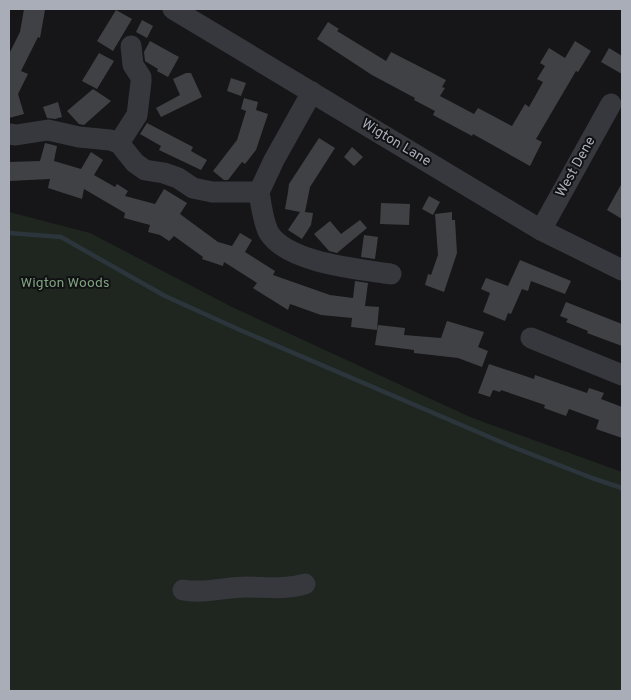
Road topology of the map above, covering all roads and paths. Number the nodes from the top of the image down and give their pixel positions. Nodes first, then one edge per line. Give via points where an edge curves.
1 (174, 9) edge
2 (131, 46) dead end
3 (312, 92) junction
4 (612, 104) dead end
5 (9, 134) edge
6 (119, 143) junction
7 (259, 192) junction
8 (541, 230) junction
9 (622, 270) edge
10 (392, 274) dead end
11 (531, 338) dead end
12 (622, 375) edge
13 (305, 584) dead end
14 (183, 590) dead end

1 - 3 street, Wigton Lane
2 - 6 street via 133,65 141,76 137,116
3 - 7 street
3 - 8 street, Wigton Lane
4 - 8 street, West Dene
5 - 6 street via 48,130
6 - 7 street via 135,163 146,170 171,176 193,188 212,192
7 - 10 street via 269,232 296,254 341,266
8 - 9 street, Wigton Lane
11 - 12 street
13 - 14 street via 291,588

